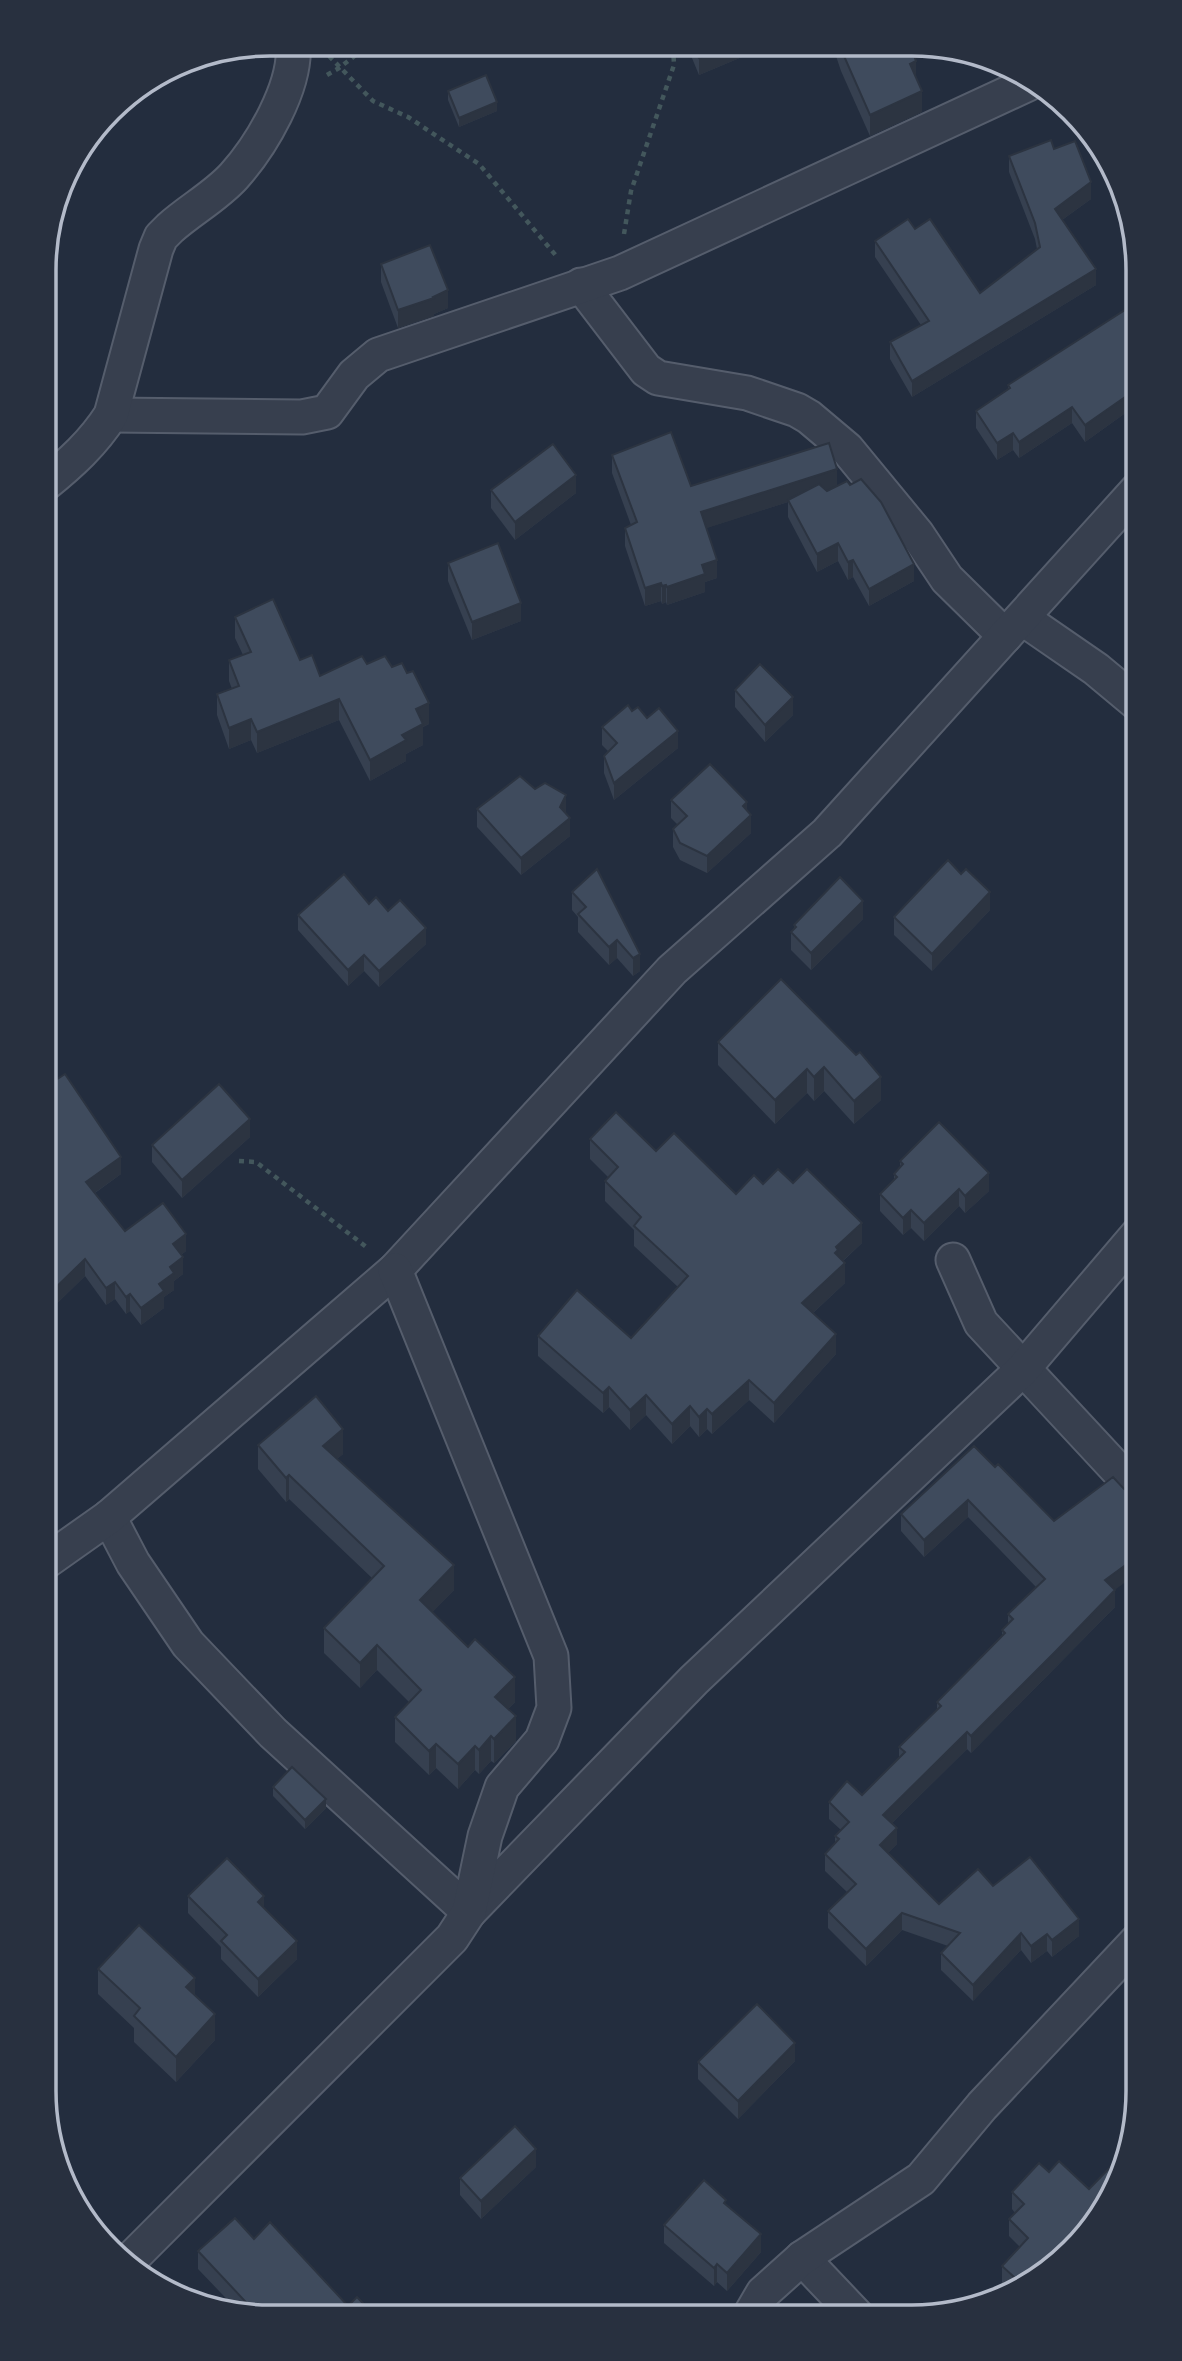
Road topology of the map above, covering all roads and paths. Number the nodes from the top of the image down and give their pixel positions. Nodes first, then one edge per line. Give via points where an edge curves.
1 (292, 56) edge
2 (330, 56) edge
3 (674, 56) edge
4 (1022, 87) edge
5 (620, 273) junction
6 (581, 285) junction
7 (111, 415) junction
8 (56, 475) edge
9 (1126, 502) edge
10 (1014, 627) junction
11 (1126, 694) edge
12 (239, 1161) dead end
13 (1126, 1248) edge
14 (953, 1260) dead end
15 (395, 1270) junction
16 (1023, 1370) junction
17 (1126, 1479) edge
18 (109, 1517) junction
19 (56, 1555) edge
20 (469, 1912) junction
21 (1126, 1953) edge
22 (134, 2256) edge
23 (802, 2258) junction
24 (756, 2305) edge
25 (847, 2305) edge

1 - 7 street via 291,72 272,120 233,178 161,237
2 - 6 path via 373,101 408,117 479,164
3 - 5 path via 631,191
4 - 5 street
5 - 6 street
6 - 7 street via 378,355 354,375 327,412 313,416
6 - 10 street via 646,370 659,378 747,393 797,410 838,441 917,534 947,579
7 - 8 street via 96,438
9 - 10 street
10 - 11 street via 1096,669
10 - 15 street via 827,833 672,970
12 - 15 path via 256,1161
13 - 16 street
14 - 16 street via 981,1324
15 - 18 street
15 - 20 street via 551,1656 554,1708 542,1740 502,1787 485,1836
16 - 17 street
16 - 20 street via 694,1680
18 - 19 street
18 - 20 street via 133,1563 188,1644 272,1733
20 - 22 street via 436,1955
21 - 23 street via 982,2106 921,2179
23 - 24 street
23 - 25 street

